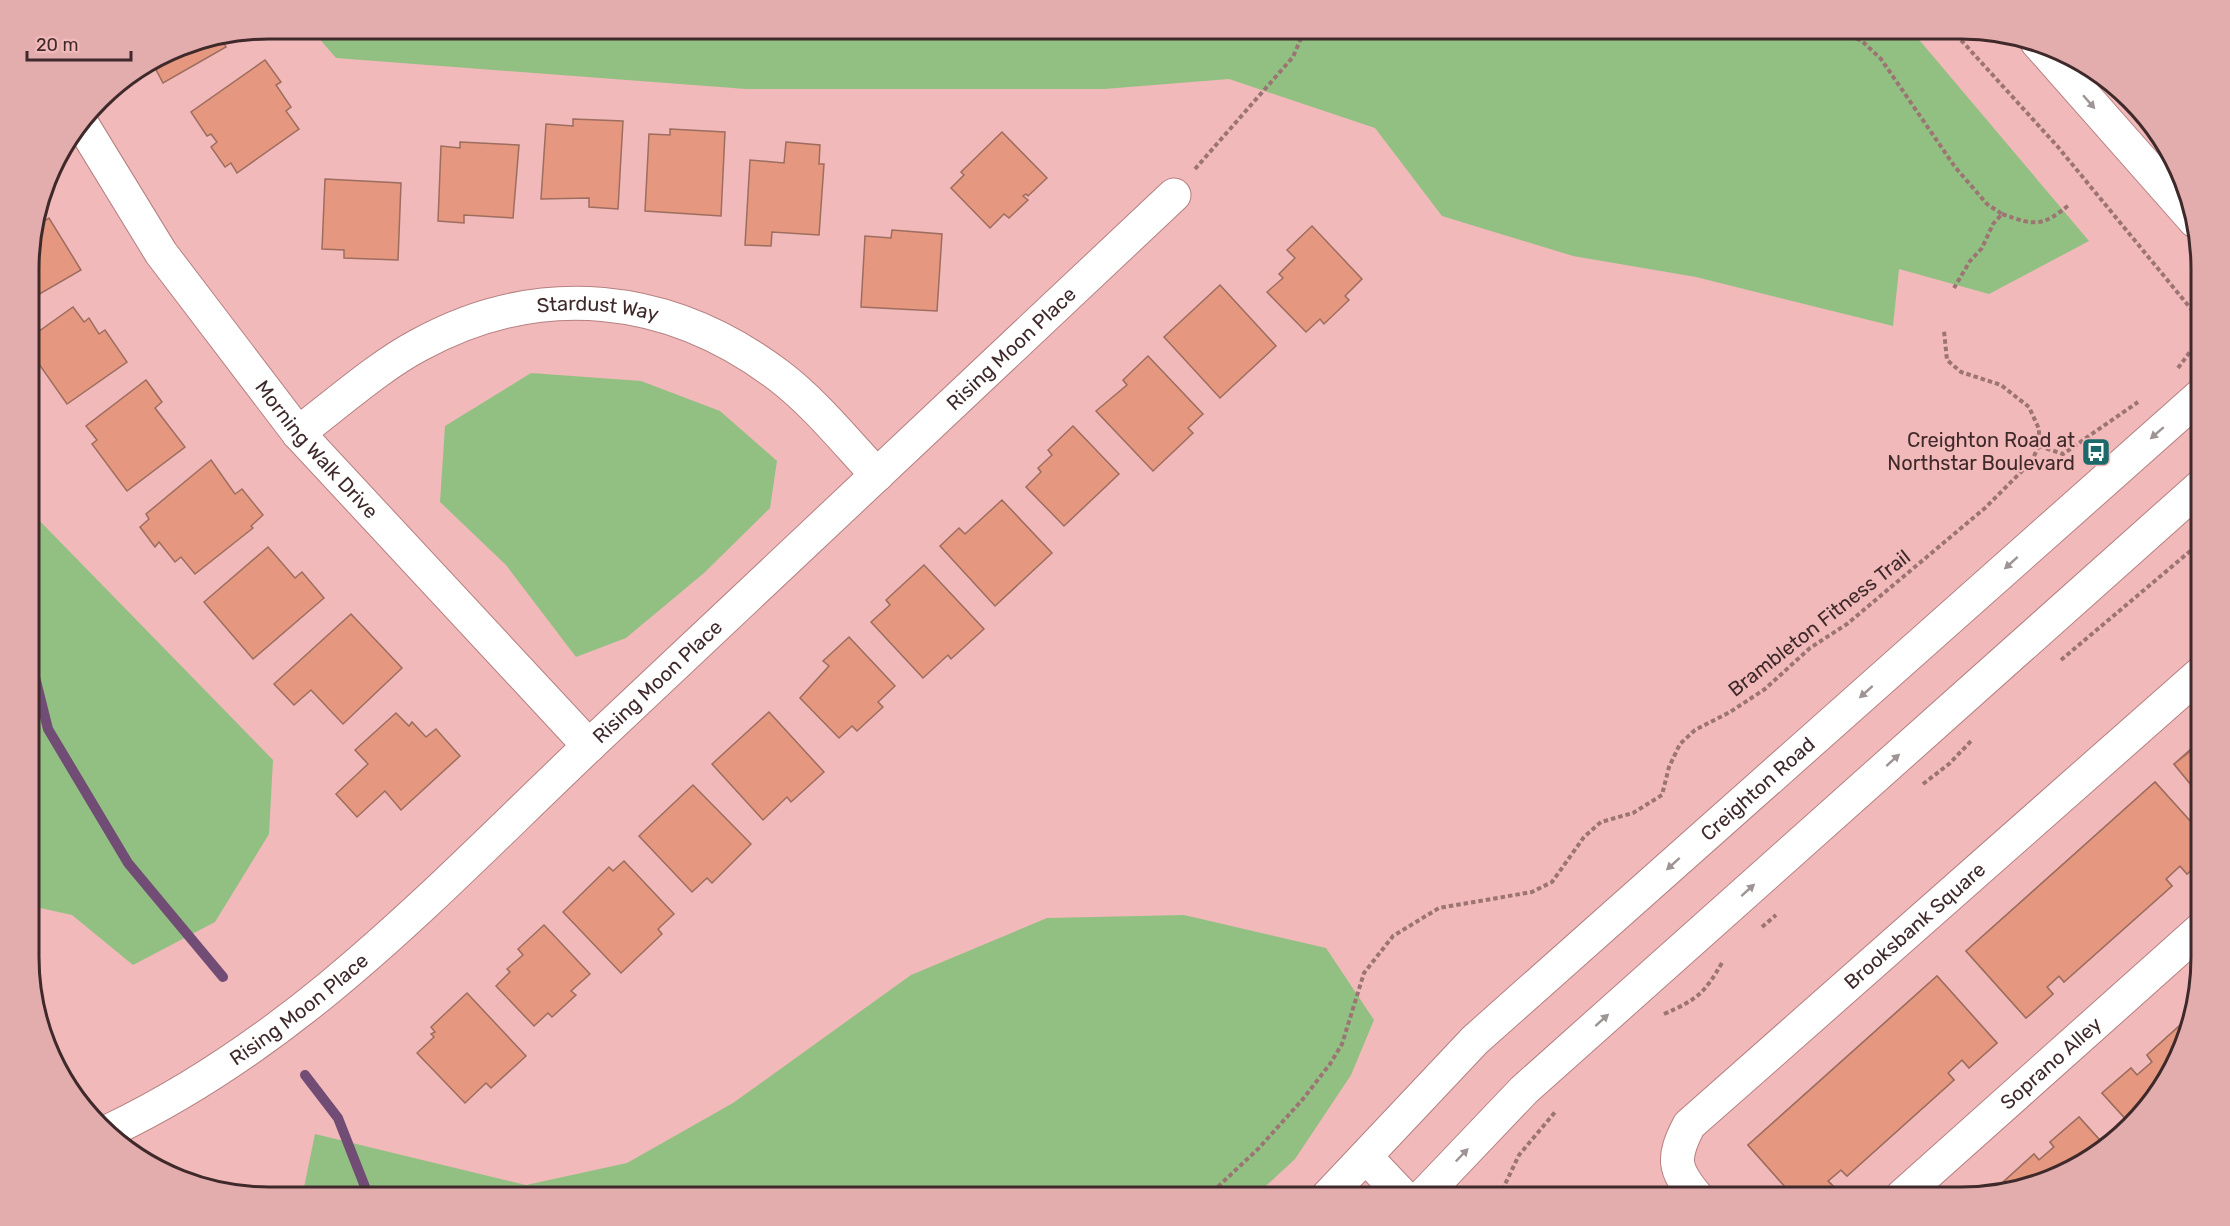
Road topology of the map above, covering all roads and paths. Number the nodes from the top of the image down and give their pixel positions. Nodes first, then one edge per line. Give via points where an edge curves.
1 (1300, 39) edge
2 (1858, 39) edge
3 (1961, 39) edge
4 (2050, 56) edge
5 (86, 130) edge
6 (1174, 195) joint
7 (2070, 204) dead end
8 (2182, 207) edge
9 (2002, 214) junction
10 (1954, 288) dead end
11 (2191, 309) edge
12 (1944, 331) dead end
13 (2191, 350) edge
14 (2176, 369) dead end
15 (2145, 397) dead end
16 (2191, 404) edge
17 (298, 434) junction
18 (2039, 446) junction
19 (877, 475) junction
20 (2191, 495) edge
21 (2191, 551) edge
22 (2060, 662) dead end
23 (2191, 682) edge
24 (1973, 739) dead end
25 (589, 746) junction
26 (1921, 786) dead end
27 (1782, 910) dead end
28 (1755, 931) dead end
29 (2191, 938) edge
30 (1729, 952) dead end
31 (1661, 1015) dead end
32 (1560, 1106) dead end
33 (115, 1128) edge
34 (1366, 1157) junction
35 (1218, 1187) edge
36 (1337, 1187) edge
37 (1394, 1187) edge
38 (1432, 1187) edge
39 (1504, 1187) edge
40 (1689, 1187) edge
41 (1912, 1187) edge

1 - 6 path via 1293,57
2 - 9 path via 1881,59 1955,167 1987,204
3 - 11 path via 2058,147
4 -> 8 street
5 - 17 street, Morning Walk Drive via 161,253
6 - 19 street, Rising Moon Place
7 - 9 path via 2049,221 2028,223
9 - 10 path
12 - 18 path via 1947,360 1961,372 2001,385 2029,407 2039,429
13 - 14 path
15 - 18 path via 2063,454
16 -> 34 street, Creighton Road via 1475,1040
17 - 19 street, Stardust Way via 419,345 517,308 605,303 660,314 704,329 753,357 780,377
17 - 25 street, Morning Walk Drive
18 - 35 path, Brambleton Fitness Trail via 2031,462 1985,508 1847,624 1810,648 1765,689 1695,730 1680,744 1662,795 1633,813 1601,822 1584,837 1552,882 1532,892 1439,908 1393,936 1364,972 1342,1044 1330,1064 1259,1148
19 - 25 street, Rising Moon Place
38 -> 20 street via 1524,1090
21 - 22 path
23 - 40 street, Brooksbank Square via 1689,1125 1677,1148 1680,1176
24 - 26 path
25 - 33 street, Rising Moon Place via 380,948 273,1034 161,1106
27 - 28 path
29 - 41 street, Soprano Alley
30 - 31 path via 1707,990
32 - 39 path via 1520,1155
34 - 36 street, Creighton Road
34 - 37 street

